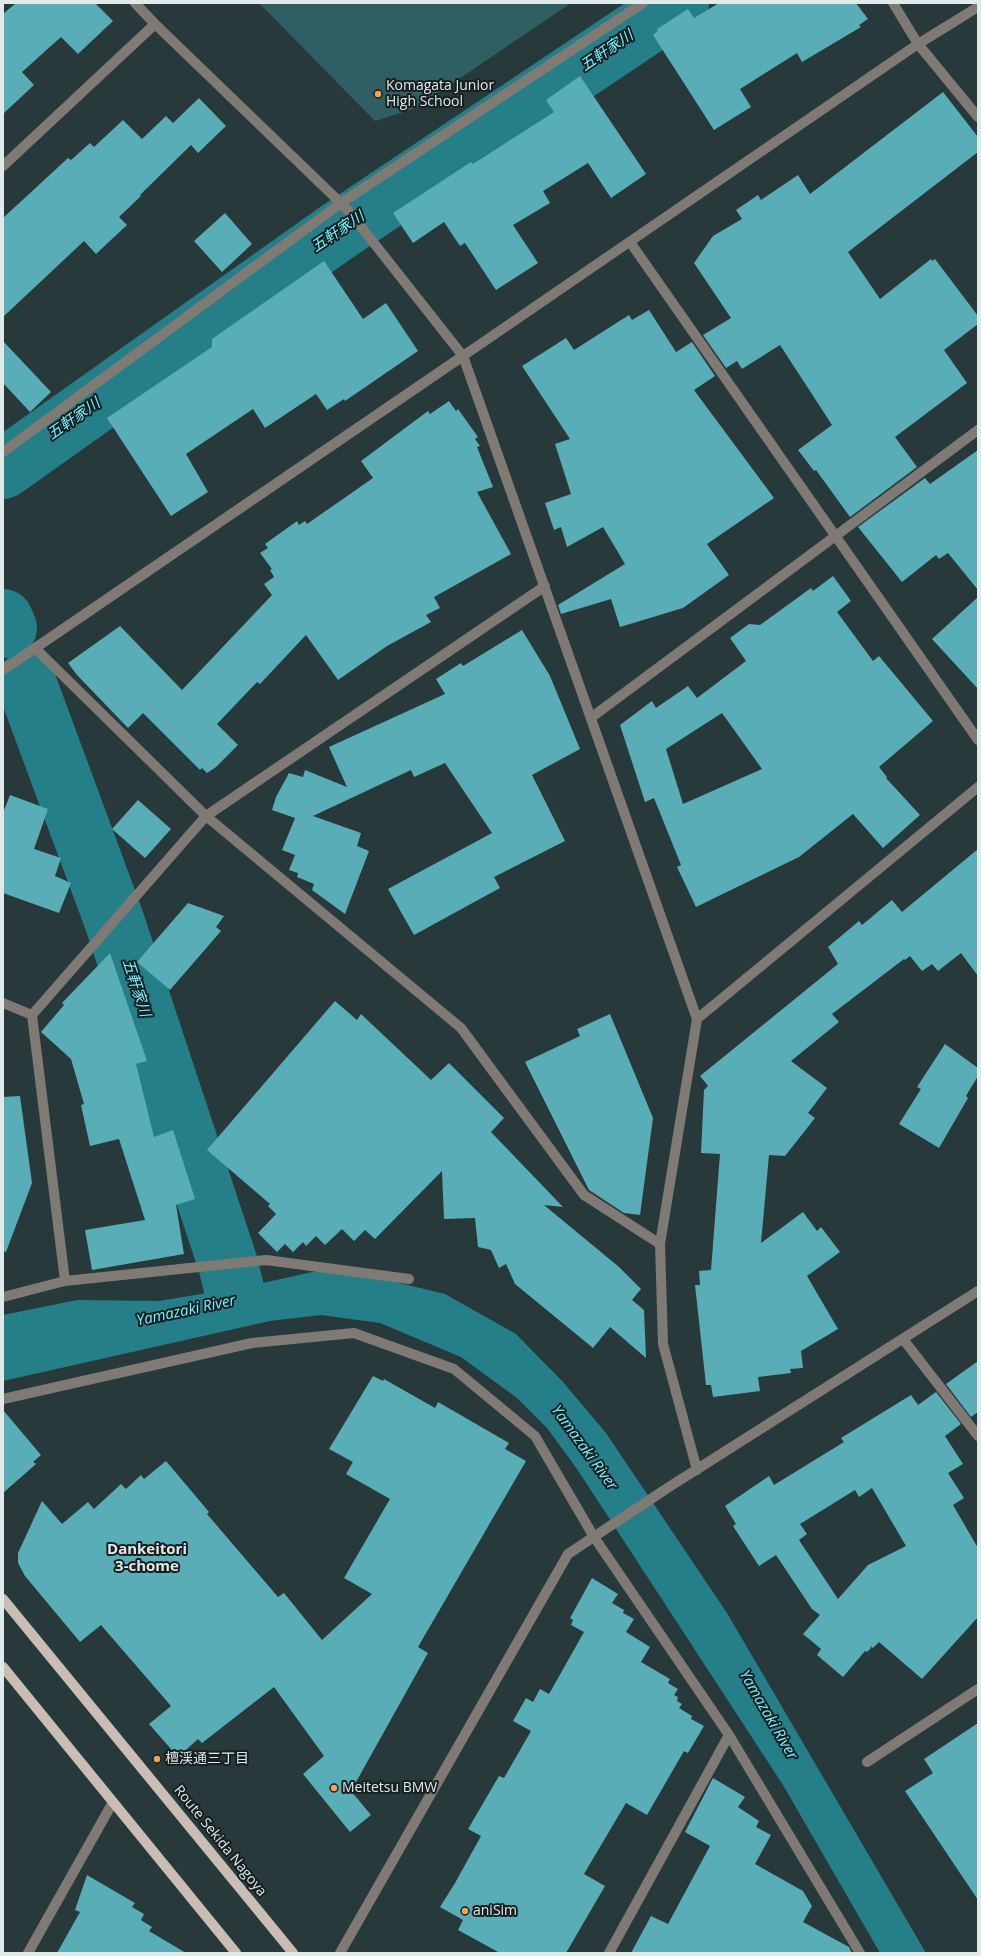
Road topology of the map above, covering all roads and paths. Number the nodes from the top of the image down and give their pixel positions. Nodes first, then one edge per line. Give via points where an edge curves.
1 (135, 3) edge
2 (642, 3) edge
3 (893, 3) edge
4 (978, 7) edge
5 (155, 24) junction
6 (918, 44) junction
7 (978, 117) edge
8 (3, 166) edge
9 (344, 206) junction
10 (630, 242) junction
11 (463, 356) junction
12 (978, 430) edge
13 (3, 452) edge
14 (834, 536) junction
15 (544, 586) junction
16 (35, 648) junction
17 (3, 670) edge
18 (592, 717) junction
19 (978, 740) edge
20 (978, 787) edge
21 (206, 816) junction
22 (3, 1003) edge
23 (32, 1015) junction
24 (697, 1019) junction
25 (660, 1244) junction
26 (409, 1280) dead end
27 (65, 1281) junction
28 (978, 1291) edge
29 (3, 1297) edge
30 (902, 1339) junction
31 (3, 1399) edge
32 (978, 1436) edge
33 (697, 1470) junction
34 (599, 1534) junction
35 (3, 1599) edge
36 (3, 1667) edge
37 (978, 1689) edge
38 (729, 1734) junction
39 (867, 1762) dead end
40 (113, 1802) junction
41 (28, 1953) edge
42 (236, 1953) edge
43 (293, 1953) edge
44 (340, 1953) edge
45 (609, 1953) edge
46 (860, 1953) edge

1 - 5 street
2 - 9 street
3 - 6 street
4 - 6 street
5 - 8 street
5 - 9 street
6 - 7 street
6 - 10 street
9 - 11 street
9 - 13 street
10 - 11 street
10 - 14 street
11 - 15 street
11 - 16 street
12 - 14 street
14 - 18 street
14 - 19 street
15 - 18 street
15 - 21 street
16 - 17 street
16 - 21 street
18 - 24 street
20 - 24 street
21 - 23 street
21 - 25 street via 460,1028 584,1195
22 - 23 street
23 - 27 street
24 - 25 street
25 - 33 street via 663,1344
26 - 27 street via 266,1260
27 - 29 street
28 - 30 street
30 - 32 street
30 - 33 street
31 - 34 street via 252,1343 354,1333 454,1369 535,1436
33 - 34 street
34 - 38 street
34 - 44 street via 568,1554
35 - 43 main road, Route Sekida Nagoya
36 - 40 main road
37 - 39 street
38 - 45 street
38 - 46 street
40 - 41 street
40 - 42 main road

